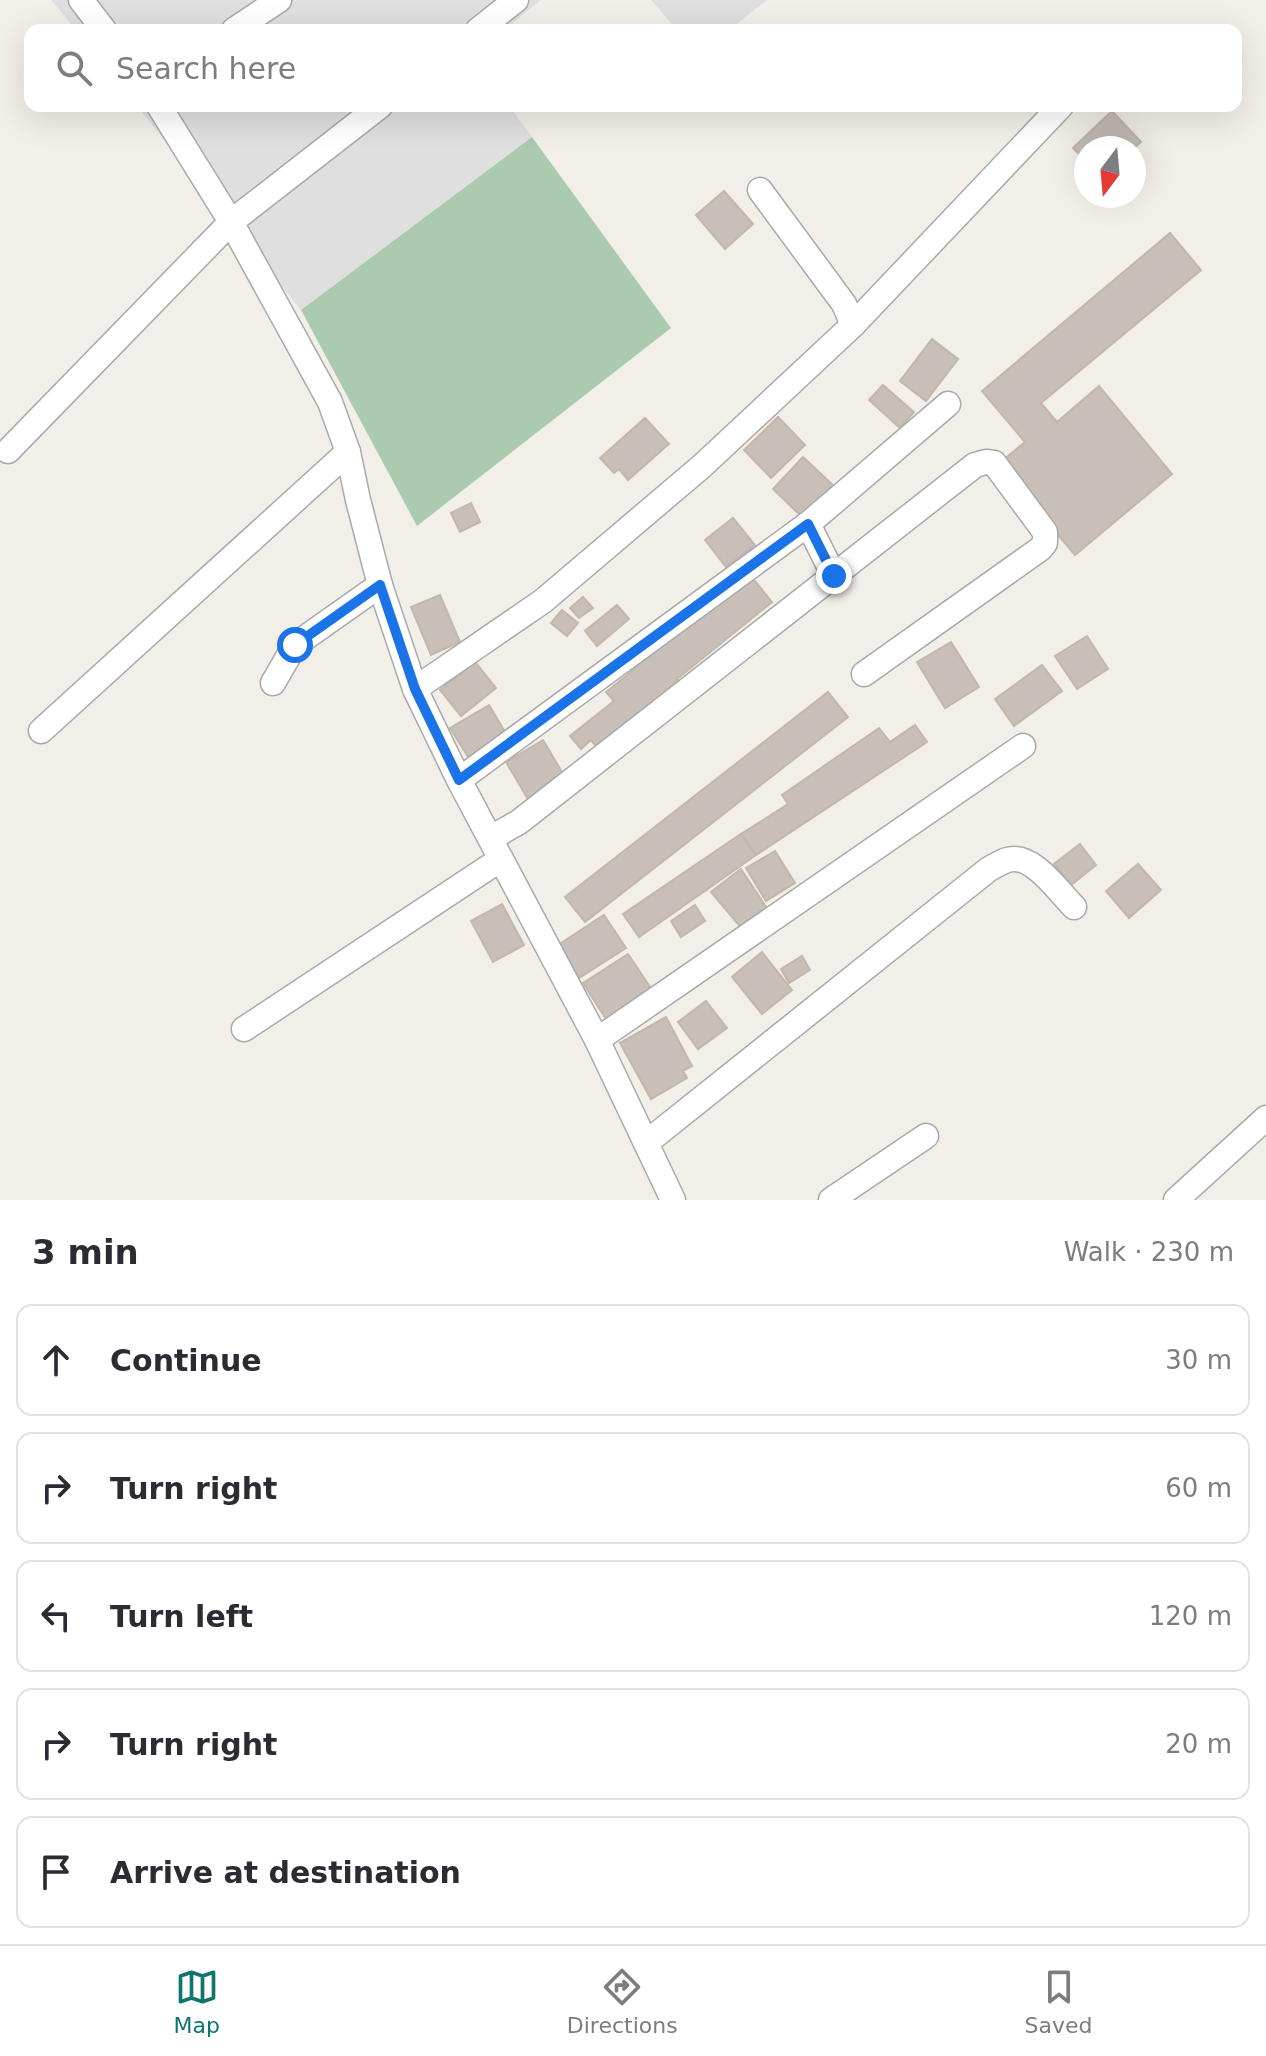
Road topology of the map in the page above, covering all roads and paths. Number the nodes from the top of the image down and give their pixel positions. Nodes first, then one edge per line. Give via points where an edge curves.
1 (82, 0) edge
2 (279, 0) edge
3 (516, 0) edge
4 (100, 24) edge
5 (243, 24) edge
6 (486, 24) edge
7 (163, 112) edge
8 (372, 112) edge
9 (1055, 112) edge
10 (760, 190) dead end
11 (231, 222) junction
12 (853, 325) junction
13 (948, 404) dead end
14 (8, 451) dead end
15 (348, 452) junction
16 (808, 524) junction
17 (834, 576) junction
18 (380, 585) junction
19 (864, 674) dead end
20 (273, 683) dead end
21 (415, 689) junction
22 (41, 731) dead end
23 (1023, 746) dead end
24 (459, 780) junction
25 (496, 848) junction
26 (1074, 907) dead end
27 (244, 1029) dead end
28 (597, 1040) junction
29 (1266, 1118) edge
30 (926, 1136) dead end
31 (646, 1143) junction
32 (673, 1200) edge
33 (831, 1200) edge
34 (1176, 1200) edge

1 - 4 street
2 - 5 street
3 - 6 street
7 - 11 street
8 - 11 street
9 - 12 street
10 - 12 street via 844,304
11 - 14 street
11 - 15 street via 330,402
12 - 21 street via 702,466 543,601
13 - 16 street
15 - 18 street
15 - 22 street
16 - 17 street
16 - 24 street
17 - 19 street via 975,465 986,462 994,463 1045,532 1040,549
17 - 25 street via 519,822
18 - 20 street via 295,645
18 - 21 street
21 - 24 street
23 - 28 street
24 - 25 street
25 - 27 street
25 - 28 street
26 - 31 street via 1036,866 1021,859 989,869
28 - 31 street
29 - 34 street
30 - 33 street
31 - 32 street

